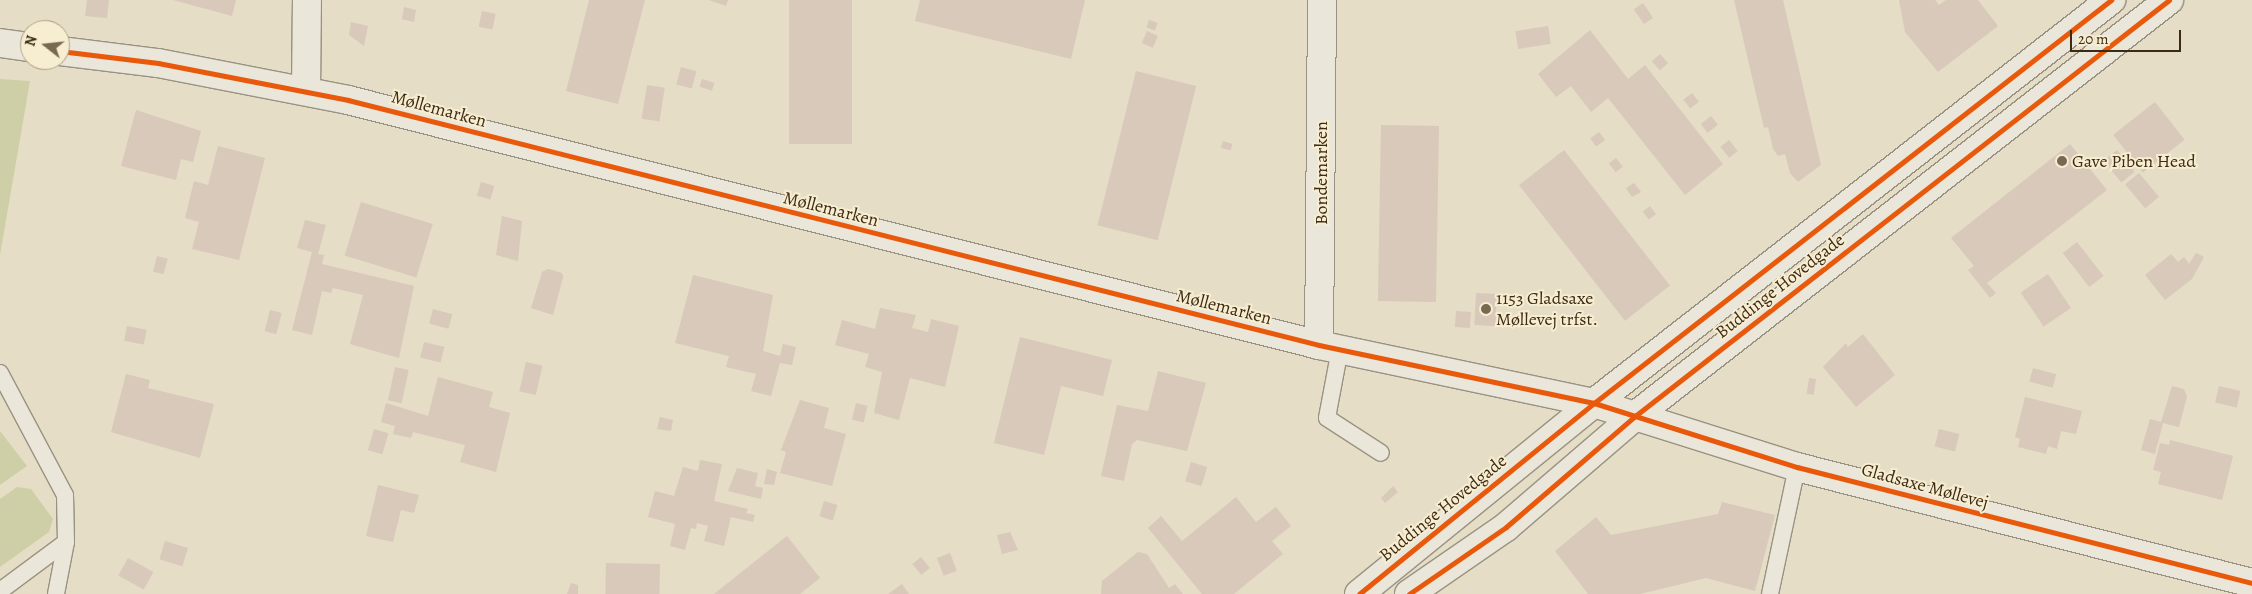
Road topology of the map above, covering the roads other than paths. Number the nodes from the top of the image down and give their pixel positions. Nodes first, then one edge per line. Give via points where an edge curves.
1 (307, 0) edge
2 (1322, 0) edge
3 (2111, 0) edge
4 (2169, 0) edge
5 (20, 48) edge
6 (1, 49) edge
7 (70, 53) edge
8 (306, 91) junction
9 (1330, 347) junction
10 (0, 373) edge
11 (1594, 403) junction
12 (1635, 416) junction
13 (1381, 453) dead end
14 (1797, 467) junction
15 (66, 542) junction
16 (2252, 583) edge
17 (0, 591) edge
18 (56, 594) edge
19 (1358, 594) edge
20 (1409, 594) edge
21 (1770, 594) edge

1 - 8 street
2 - 9 street, Bondemarken
3 - 11 street, Buddinge Hovedgade
4 - 12 street, Buddinge Hovedgade
5 - 6 street
7 - 8 street, Møllemarken
8 - 9 street, Møllemarken
9 - 11 street, Møllemarken
9 - 13 lane via 1327,418
10 - 15 lane via 65,495
11 - 12 street, Gladsaxe Møllevej
11 - 19 street, Buddinge Hovedgade
12 - 14 street, Gladsaxe Møllevej
12 - 20 street, Buddinge Hovedgade via 1506,527
14 - 16 street, Gladsaxe Møllevej
14 - 21 lane
15 - 17 lane
15 - 18 lane

